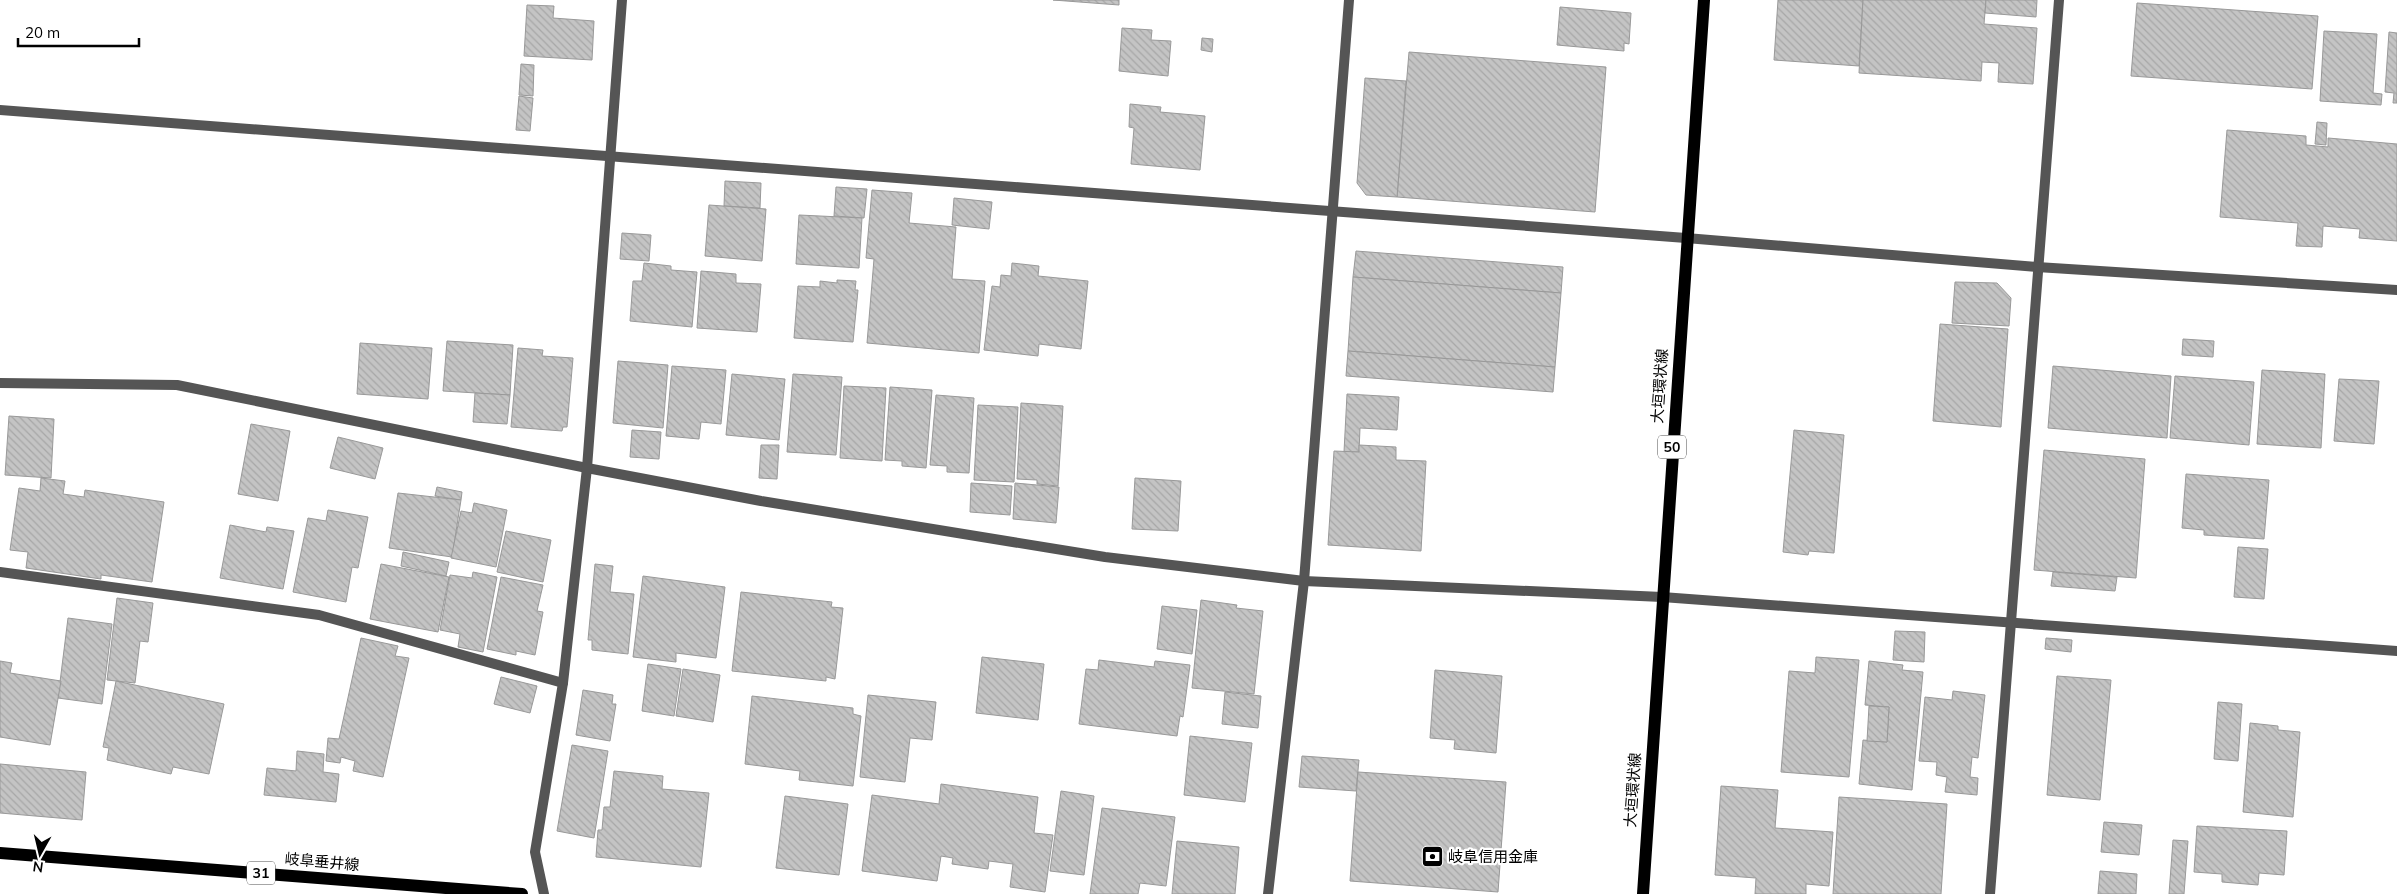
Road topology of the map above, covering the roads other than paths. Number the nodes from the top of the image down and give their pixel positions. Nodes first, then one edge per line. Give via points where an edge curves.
1 (622, 0) edge
2 (1349, 0) edge
3 (1704, 0) edge
4 (2059, 0) edge
5 (0, 110) edge
6 (611, 156) junction
7 (1331, 211) junction
8 (1686, 238) junction
9 (2037, 267) junction
10 (2397, 290) edge
11 (0, 383) edge
12 (587, 468) junction
13 (0, 572) edge
14 (1304, 581) junction
15 (1662, 598) junction
16 (2010, 621) junction
17 (2397, 651) edge
18 (562, 683) junction
19 (0, 853) edge
20 (522, 894) edge
21 (544, 894) edge
22 (1268, 894) edge
23 (1643, 894) edge
24 (1990, 894) edge

1 - 6 street
2 - 7 street
3 - 8 main road, 大垣環状線 / 50
4 - 9 street
5 - 6 street
6 - 7 street
6 - 12 street
7 - 8 street
7 - 14 street
8 - 9 street
8 - 15 main road, 大垣環状線 / 50
9 - 10 street
9 - 16 street
11 - 12 street via 177,385
12 - 14 street via 761,501 1105,557
12 - 18 street
13 - 18 street via 319,615
14 - 15 street
14 - 22 street
15 - 16 street
15 - 23 main road, 大垣環状線 / 50
16 - 17 street
16 - 24 street
18 - 21 street via 535,852
19 - 20 main road, 岐阜垂井線 / 31

